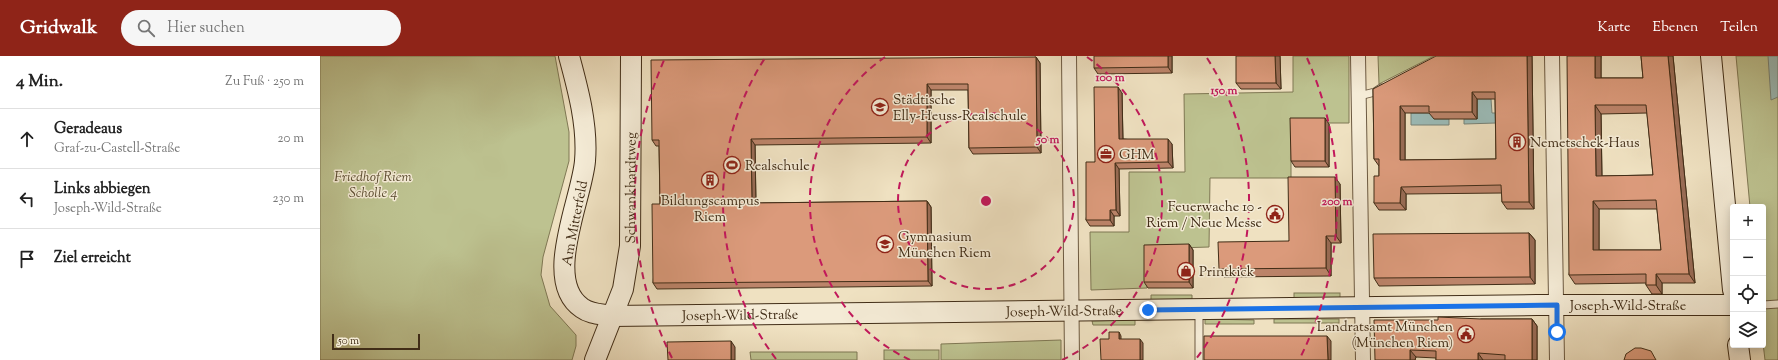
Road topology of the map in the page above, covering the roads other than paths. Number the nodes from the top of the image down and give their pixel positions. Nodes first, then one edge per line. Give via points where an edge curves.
1 (570, 56) edge
2 (631, 56) edge
3 (1069, 56) edge
4 (1358, 56) edge
5 (1552, 56) edge
6 (1711, 56) edge
7 (1389, 84) edge
8 (1359, 96) junction
9 (1732, 276) edge
10 (1730, 304) edge
11 (1766, 304) edge
12 (1778, 304) edge
13 (1557, 305) junction
14 (1363, 307) junction
15 (1199, 309) junction
16 (1071, 310) junction
17 (611, 316) junction
18 (1738, 348) edge
19 (595, 360) edge
20 (1072, 360) edge
21 (1199, 360) edge
22 (1363, 360) edge
23 (1557, 360) edge
24 (1740, 360) edge

1 - 17 street, Am Mitterfeld via 582,115 586,152 566,248 564,281 570,296 582,308
2 - 17 street, Schwankhardtweg via 630,246 624,285
3 - 16 street
4 - 8 street
5 - 13 street
6 - 9 street
7 - 8 lane via 1375,92
8 - 14 street
10 - 13 street, Joseph-Wild-Straße
11 - 12 lane
13 - 14 street, Joseph-Wild-Straße
13 - 23 street
14 - 15 street, Joseph-Wild-Straße
14 - 22 street
15 - 16 street, Joseph-Wild-Straße
15 - 21 lane
16 - 17 street, Joseph-Wild-Straße
16 - 20 street
17 - 19 street
18 - 24 street

